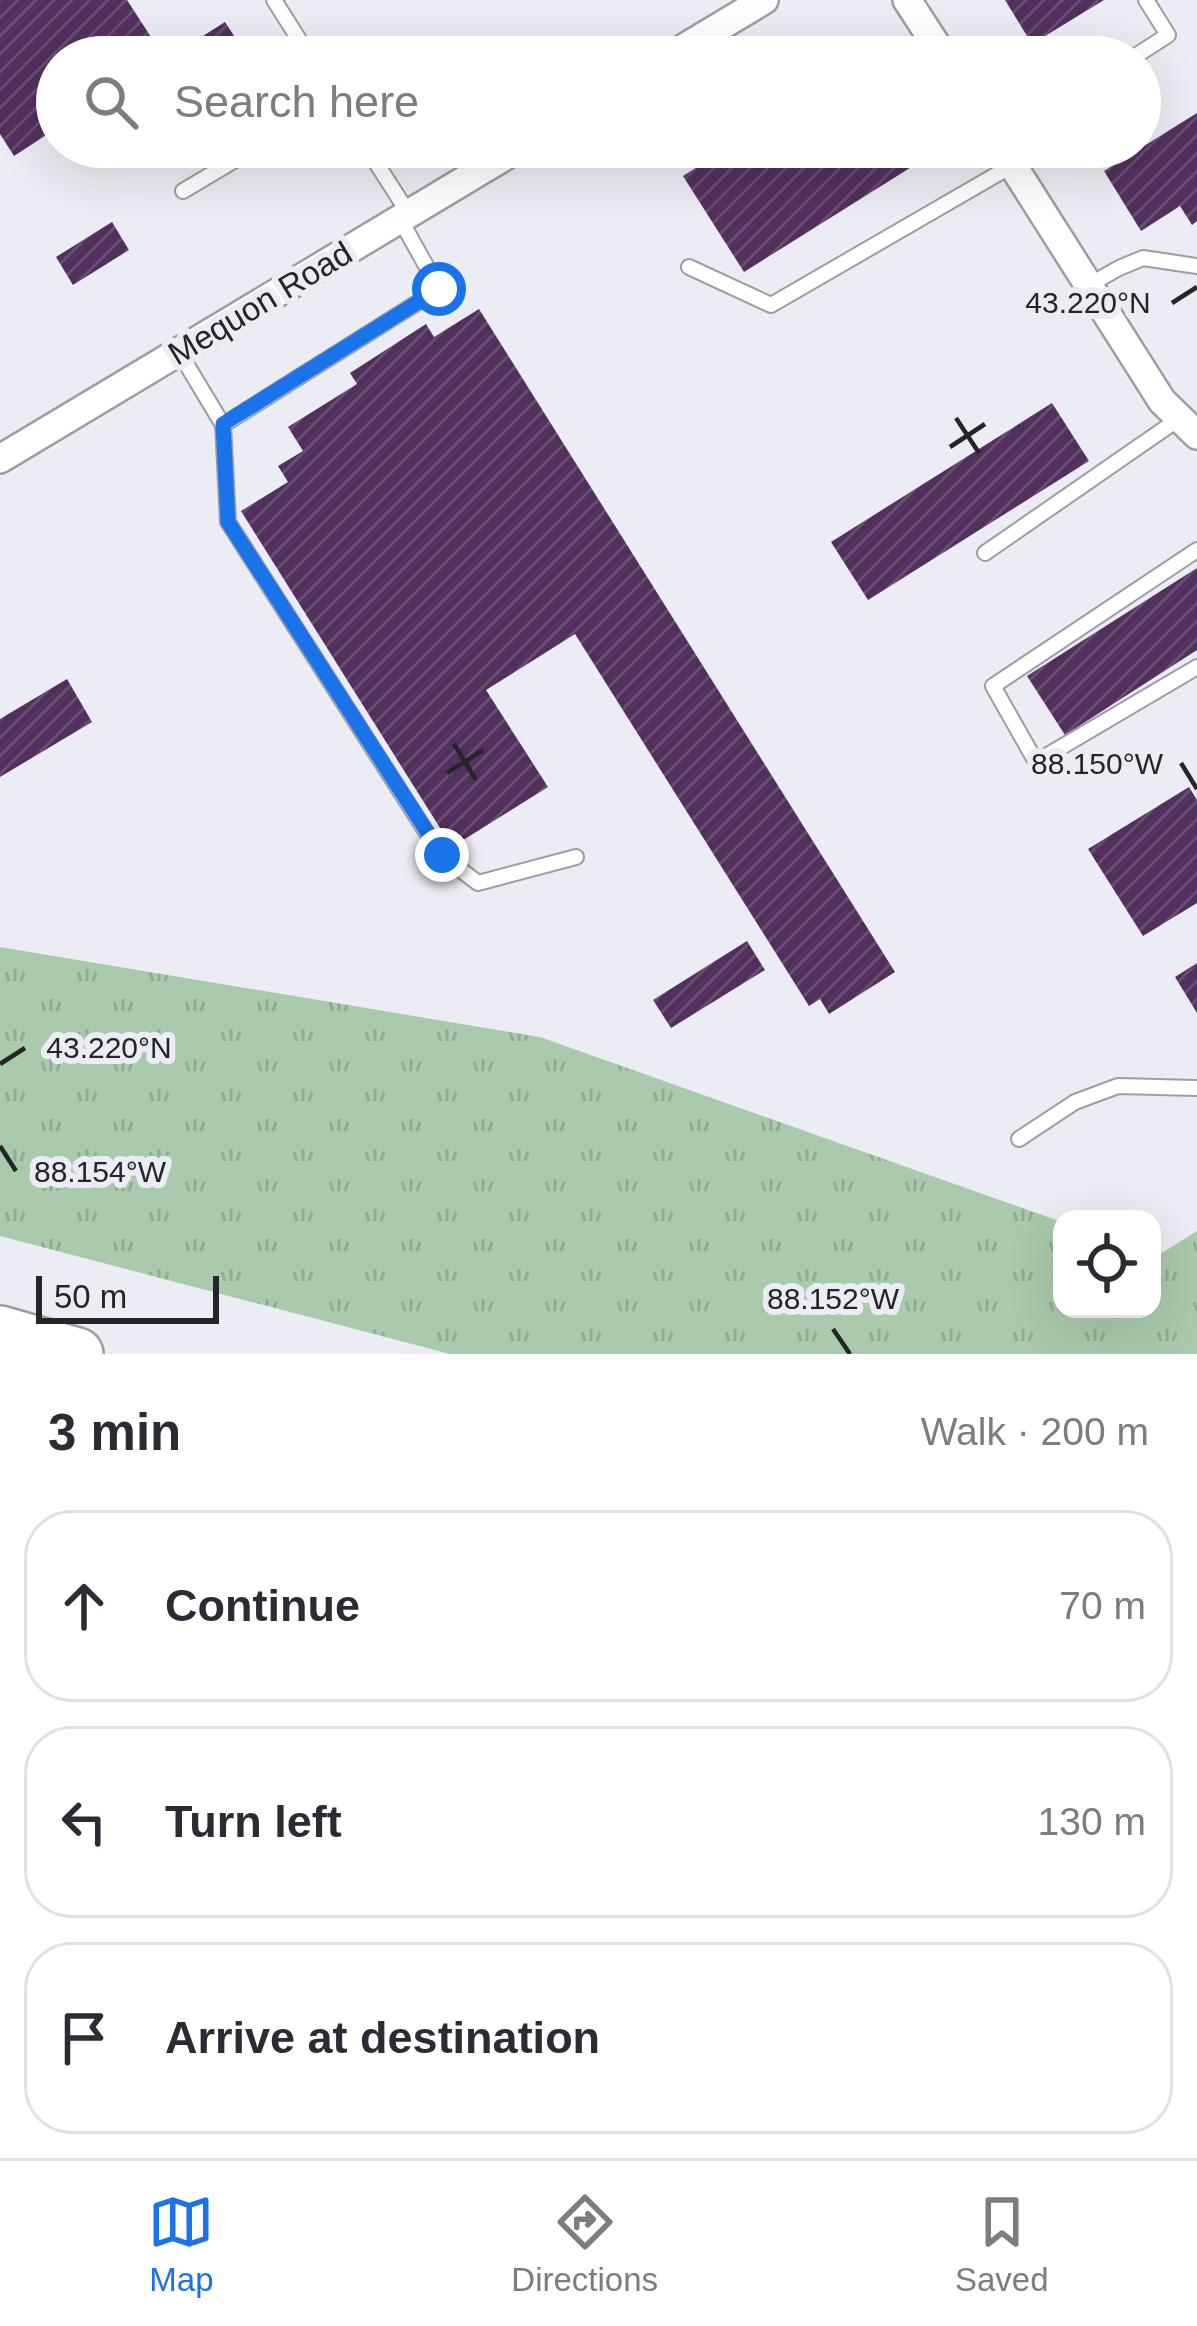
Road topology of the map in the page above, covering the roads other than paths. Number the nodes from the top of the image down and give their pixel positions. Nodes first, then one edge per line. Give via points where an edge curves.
1 (274, 0) edge
2 (764, 0) edge
3 (908, 0) edge
4 (1146, 0) edge
5 (297, 36) edge
6 (705, 36) edge
7 (931, 36) edge
8 (1161, 40) edge
9 (222, 168) edge
10 (377, 168) edge
11 (485, 168) edge
12 (988, 168) edge
13 (1015, 168) edge
14 (183, 191) dead end
15 (404, 217) junction
16 (1197, 266) edge
17 (689, 268) dead end
18 (1089, 285) junction
19 (179, 352) junction
20 (223, 424) junction
21 (1188, 427) edge
22 (0, 459) edge
23 (1197, 550) edge
24 (986, 553) dead end
25 (1197, 667) edge
26 (576, 856) dead end
27 (1197, 1088) edge
28 (1018, 1139) dead end
29 (0, 1332) edge
30 (77, 1354) edge

1 - 5 lane
2 - 6 street
3 - 7 street
4 - 8 lane via 1168,35
9 - 14 lane
10 - 15 lane
11 - 15 street, Mequon Road
12 - 17 lane via 770,304
13 - 18 street
15 - 19 street, Mequon Road
15 - 20 lane via 439,289
16 - 18 lane via 1143,258
18 - 21 street
19 - 20 lane
19 - 22 street, Mequon Road
20 - 26 lane via 228,522 442,855 478,883
21 - 24 lane
23 - 25 lane via 993,686 1036,762
27 - 28 lane via 1118,1086
29 - 30 highway

